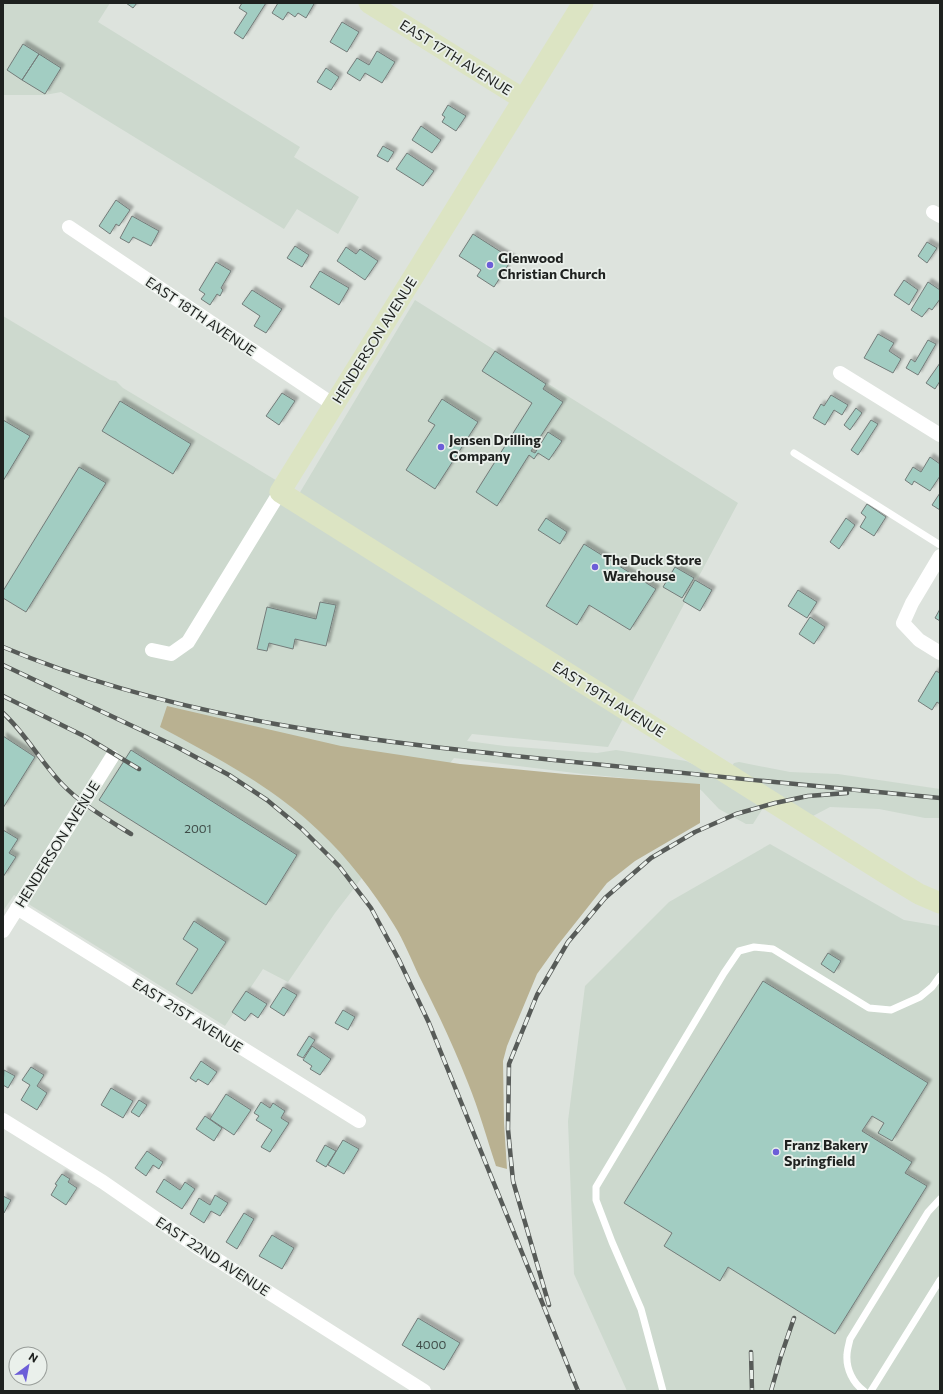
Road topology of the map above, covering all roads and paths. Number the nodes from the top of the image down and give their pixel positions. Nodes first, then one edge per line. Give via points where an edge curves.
1 (369, 3) edge
2 (583, 3) edge
3 (523, 99) junction
4 (69, 227) dead end
5 (840, 373) dead end
6 (334, 405) junction
7 (940, 435) edge
8 (794, 453) dead end
9 (280, 492) junction
10 (940, 544) edge
11 (940, 556) edge
12 (152, 650) dead end
13 (940, 653) edge
14 (112, 757) dead end
15 (940, 903) edge
16 (17, 908) junction
17 (3, 931) edge
18 (940, 976) edge
19 (3, 1120) edge
20 (359, 1121) dead end
21 (940, 1200) edge
22 (940, 1280) edge
23 (424, 1391) edge
24 (663, 1391) edge
25 (864, 1391) edge
26 (871, 1391) edge

1 - 3 street, EAST 17TH AVENUE
2 - 3 street, HENDERSON AVENUE
3 - 6 street, HENDERSON AVENUE
4 - 6 street, EAST 18TH AVENUE
5 - 7 street
6 - 9 street, HENDERSON AVENUE
8 - 10 lane
9 - 12 street, HENDERSON AVENUE via 188,642 171,654
9 - 15 street, EAST 19TH AVENUE via 896,880
11 - 13 street via 912,603 904,623 919,640
14 - 16 street, HENDERSON AVENUE
16 - 17 street, HENDERSON AVENUE
16 - 20 street, EAST 21ST AVENUE
18 - 24 lane via 920,997 891,1010 869,1008 773,949 754,947 739,951 596,1187 596,1200 641,1309
19 - 23 street, EAST 22ND AVENUE
21 - 25 lane via 928,1212 850,1339 846,1354 849,1370
22 - 26 lane

